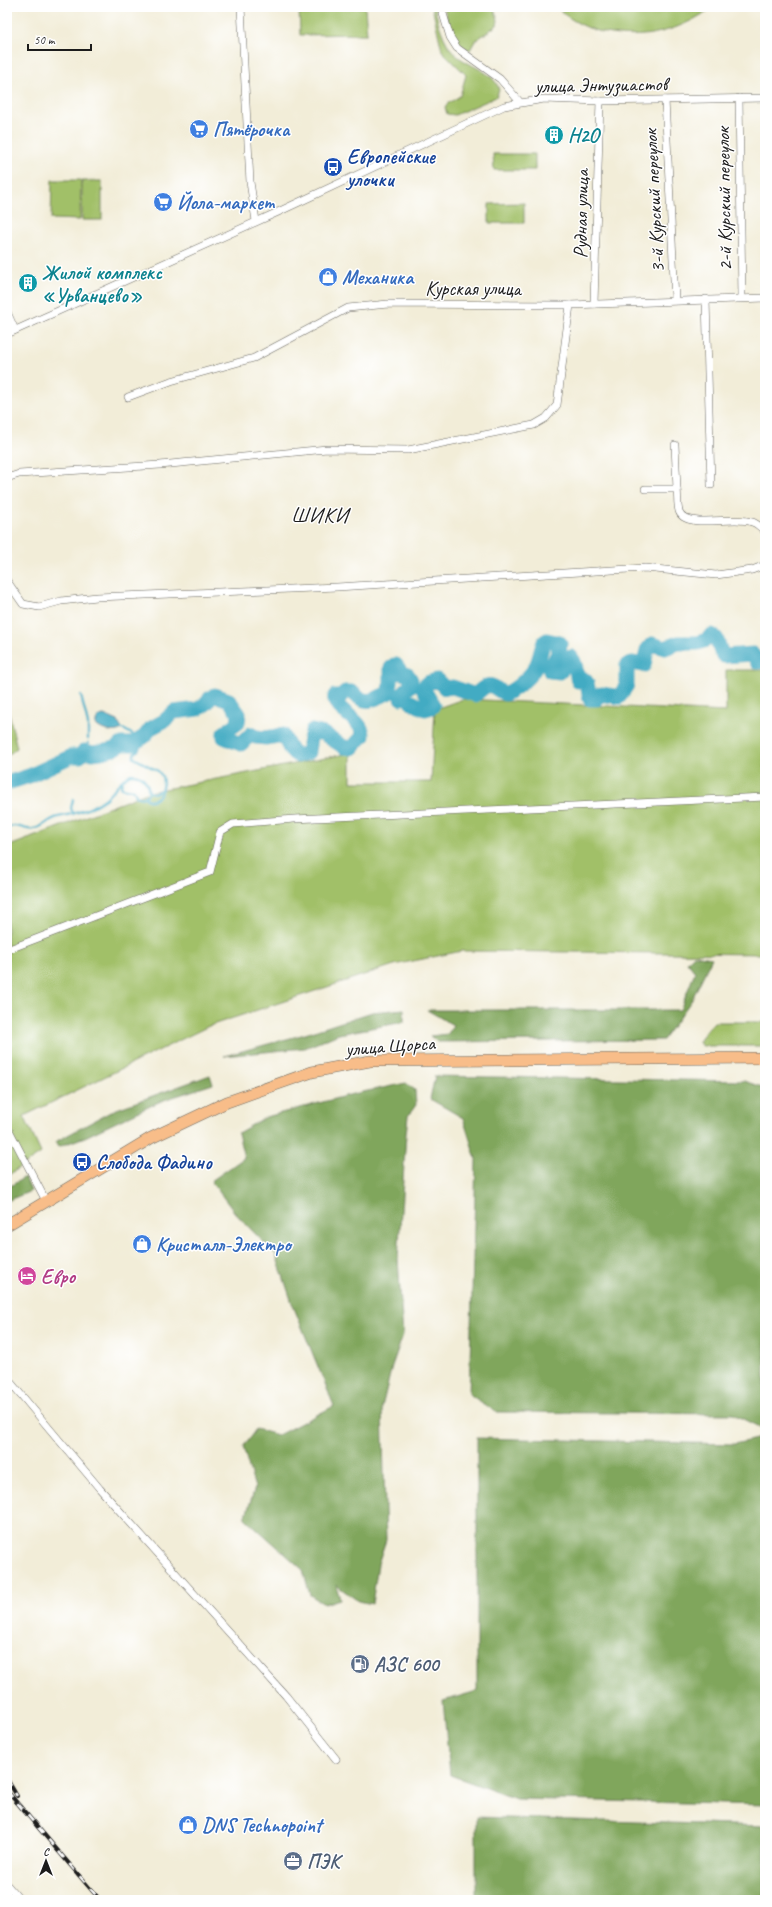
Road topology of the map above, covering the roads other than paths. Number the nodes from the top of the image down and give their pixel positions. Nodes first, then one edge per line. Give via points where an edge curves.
1 (241, 7) edge
2 (441, 7) edge
3 (738, 98) junction
4 (765, 98) edge
5 (665, 100) junction
6 (600, 101) junction
7 (520, 102) junction
8 (256, 221) junction
9 (742, 298) junction
10 (765, 298) edge
11 (706, 299) junction
12 (675, 300) junction
13 (594, 304) junction
14 (570, 305) junction
15 (7, 312) edge
16 (15, 330) junction
17 (7, 334) edge
18 (128, 397) dead end
19 (675, 445) dead end
20 (7, 478) edge
21 (710, 485) dead end
22 (645, 489) dead end
23 (677, 489) junction
24 (765, 531) edge
25 (765, 565) edge
26 (7, 580) edge
27 (765, 797) edge
28 (7, 950) edge
29 (765, 1058) edge
30 (7, 1126) edge
31 (46, 1201) junction
32 (7, 1225) edge
33 (7, 1378) edge
34 (336, 1759) dead end
35 (7, 1885) edge
36 (20, 1900) edge

1 - 8 street via 250,182
2 - 7 street via 450,37 457,48 500,80
3 - 4 street, улица Энтузиастов
3 - 5 street, улица Энтузиастов
3 - 9 street, 2-й Курский переулок
5 - 6 street, улица Энтузиастов
5 - 12 street, 3-й Курский переулок
6 - 7 street, улица Энтузиастов via 544,98
6 - 13 street, Рудная улица
7 - 8 street, улица Энтузиастов via 504,106
8 - 16 street, улица Энтузиастов
9 - 10 street, Курская улица
9 - 11 street, Курская улица
11 - 12 street, Курская улица
11 - 21 street, 2-й Курский переулок
12 - 13 street, Курская улица
13 - 14 street, Курская улица
14 - 18 street, Курская улица via 388,304 348,308 254,358 171,381
14 - 20 street via 557,405 546,418 534,425 408,450 327,449 160,465 19,474
15 - 16 street
16 - 17 street, улица Энтузиастов
19 - 23 street
22 - 23 street
23 - 24 street via 679,511 683,518 693,522 728,519 753,522
25 - 26 street via 752,570 716,575 645,568 337,587 97,597 61,601 39,607 23,604
27 - 28 street via 234,824 220,832 210,872
29 - 31 main road, улица Щорса via 370,1061 312,1072 227,1102 160,1134
30 - 31 street
31 - 32 main road, улица Щорса
33 - 34 street via 100,1489 286,1696
35 - 36 street

